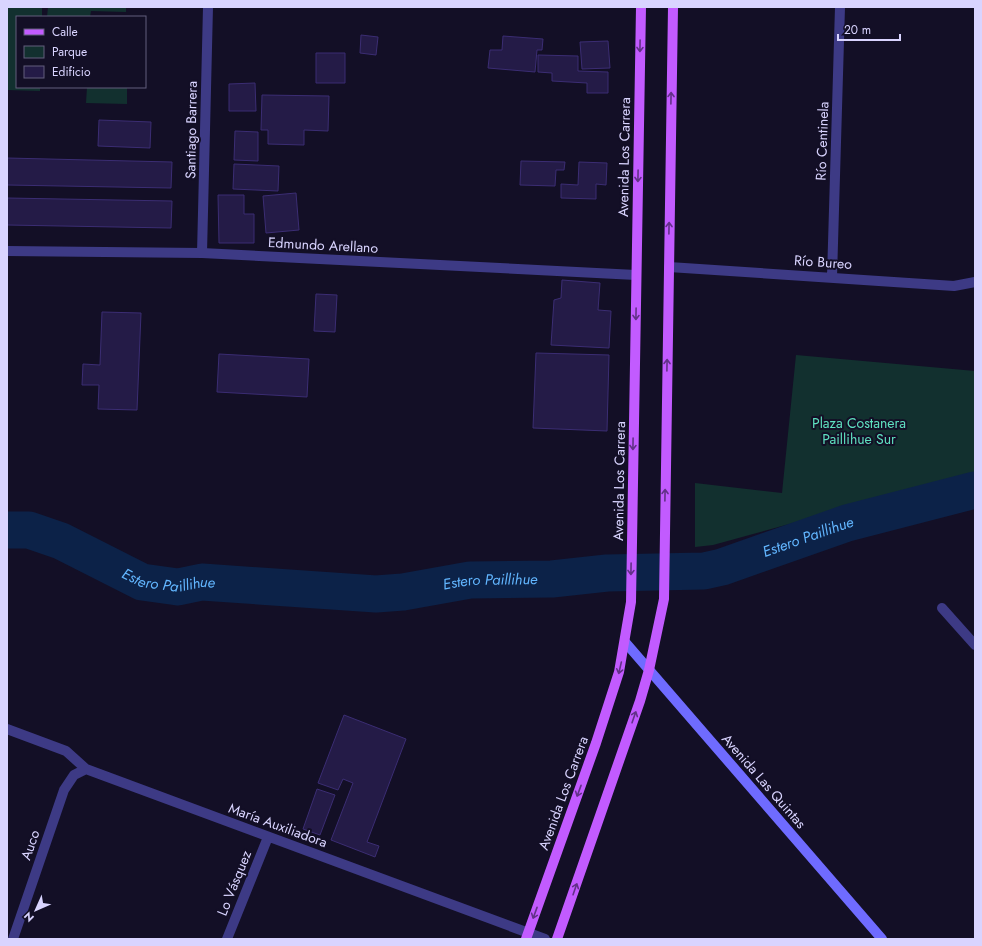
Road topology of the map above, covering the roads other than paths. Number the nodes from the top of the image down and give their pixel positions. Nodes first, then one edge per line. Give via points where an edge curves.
1 (208, 7) edge
2 (641, 7) edge
3 (673, 7) edge
4 (840, 7) edge
5 (7, 251) edge
6 (202, 253) junction
7 (669, 267) junction
8 (636, 275) junction
9 (832, 277) junction
10 (975, 282) edge
11 (942, 608) dead end
12 (625, 642) junction
13 (975, 645) edge
14 (649, 670) junction
15 (7, 729) edge
16 (86, 768) junction
17 (268, 837) junction
18 (527, 936) edge
19 (13, 939) edge
20 (227, 939) edge
21 (545, 939) edge
22 (557, 939) edge
23 (882, 939) edge

1 - 6 street, Santiago Barrera
2 -> 8 main road, Avenida Los Carrera
7 -> 3 main road
4 - 9 street, Río Centinela
5 - 6 street, Edmundo Arellano
6 - 8 street, Edmundo Arellano
7 - 9 street, Río Bureo
14 -> 7 main road via 664,599
8 -> 12 main road, Avenida Los Carrera via 631,602
9 - 10 street, Río Bureo via 954,286
11 - 13 street
12 - 14 street, Avenida Las Quintas
12 -> 18 main road, Avenida Los Carrera via 619,672 596,743
22 -> 14 main road
14 - 23 street, Avenida Las Quintas
15 - 16 street, María Auxiliadora via 66,751
16 - 17 street, María Auxiliadora
16 - 19 street, Auco via 74,775 64,790
17 - 18 street, María Auxiliadora
17 - 20 street, Lo Vásquez
18 - 21 street, María Auxiliadora

